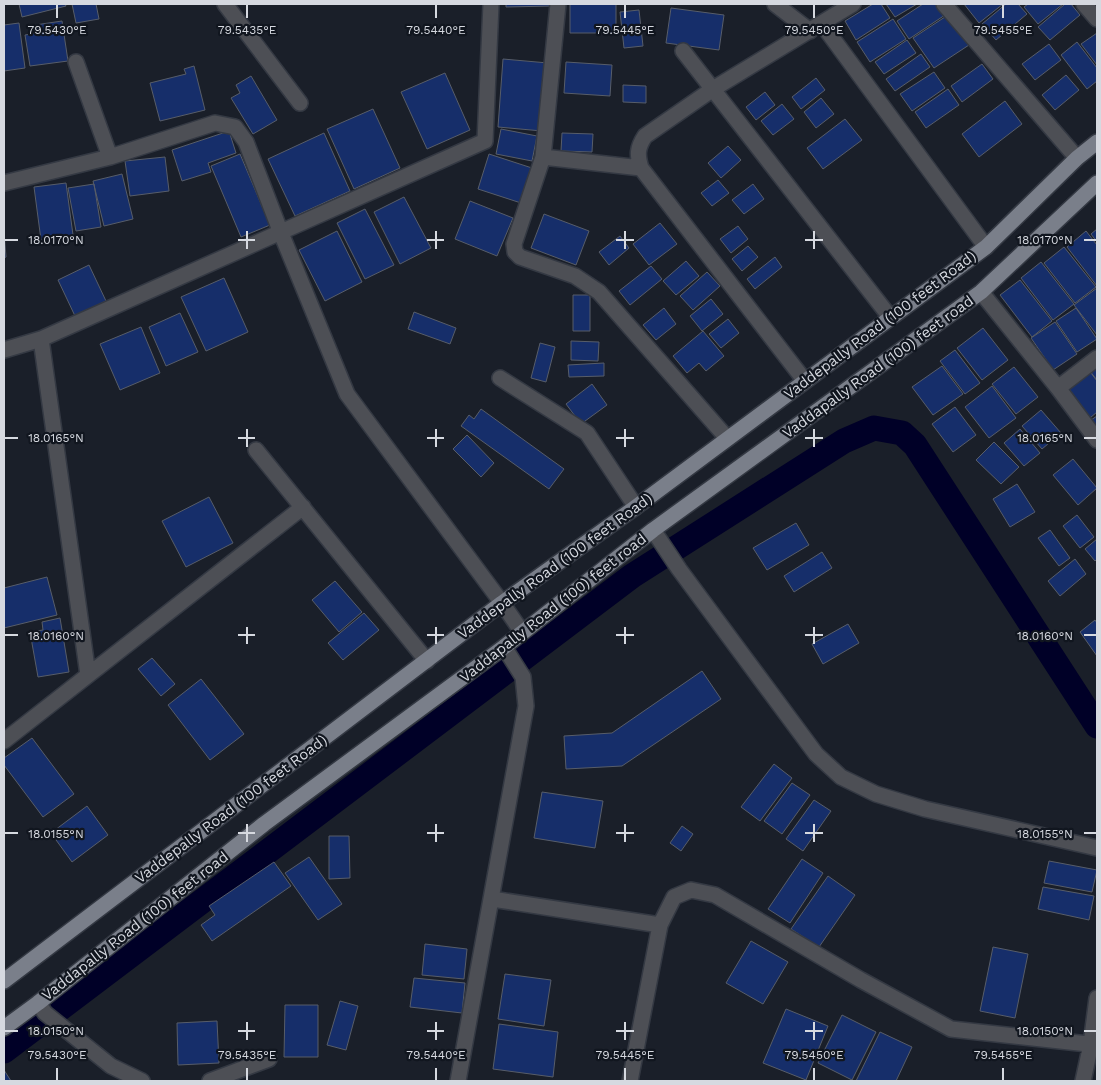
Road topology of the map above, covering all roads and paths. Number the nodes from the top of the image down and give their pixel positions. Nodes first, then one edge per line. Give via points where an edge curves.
1 (225, 4) edge
2 (491, 4) edge
3 (558, 4) edge
4 (775, 4) edge
5 (853, 4) edge
6 (944, 4) edge
7 (1084, 4) edge
8 (1097, 20) edge
9 (816, 28) junction
10 (683, 52) dead end
11 (76, 62) dead end
12 (713, 89) junction
13 (300, 103) dead end
14 (1097, 142) edge
15 (110, 157) junction
16 (544, 157) junction
17 (1077, 158) junction
18 (642, 168) junction
19 (4, 183) edge
20 (1097, 183) edge
21 (281, 232) junction
22 (986, 247) junction
23 (981, 292) junction
24 (890, 317) junction
25 (42, 339) junction
26 (4, 350) edge
27 (1097, 358) edge
28 (500, 378) dead end
29 (810, 378) junction
30 (1058, 388) junction
31 (727, 438) junction
32 (1097, 440) edge
33 (256, 450) dead end
34 (303, 507) junction
35 (636, 507) junction
36 (657, 536) junction
37 (502, 603) junction
38 (522, 632) junction
39 (507, 651) junction
40 (427, 661) junction
41 (88, 675) junction
42 (4, 742) edge
43 (1097, 848) edge
44 (492, 899) junction
45 (660, 925) junction
46 (4, 981) edge
47 (1097, 998) edge
48 (41, 1008) junction
49 (4, 1028) edge
50 (1094, 1044) edge
51 (269, 1059) dead end
52 (142, 1081) edge
53 (210, 1081) edge
54 (458, 1081) edge
55 (630, 1081) edge
56 (1083, 1081) edge

1 - 13 street
2 - 21 street via 485,141
3 - 16 street
4 - 9 street
5 - 9 street
6 - 17 street
7 - 8 street
9 - 12 street
9 - 22 street
10 - 12 street
11 - 15 street
12 - 18 street via 645,136 638,146
12 - 24 street
14 - 17 main road, Vaddepally Road (100 feet Road)
15 - 19 street
15 - 21 street via 215,123 235,127 246,142
16 - 18 street
16 - 31 street via 514,244 515,252 520,257 575,276 599,292
17 - 22 main road, Vaddepally Road (100 feet Road)
18 - 29 street
20 - 23 main road, Vaddapally Road (100) feet road
21 - 25 street
21 - 37 street via 347,394
22 - 24 main road, Vaddepally Road (100 feet Road)
23 - 30 street
23 - 36 main road, Vaddapally Road (100) feet road
24 - 29 main road, Vaddepally Road (100 feet Road)
25 - 26 street
25 - 41 street
27 - 30 street
28 - 35 street via 587,433
29 - 31 main road, Vaddepally Road (100 feet Road)
30 - 32 street
31 - 35 main road, Vaddepally Road (100 feet Road)
33 - 34 street
34 - 40 street
34 - 41 street
35 - 37 main road, Vaddepally Road (100 feet Road)
36 - 38 main road, Vaddapally Road (100) feet road
36 - 43 street via 816,754 841,777 876,794 925,809
37 - 38 street
37 - 40 main road, Vaddepally Road (100 feet Road)
38 - 39 main road, Vaddapally Road (100) feet road
39 - 44 street via 523,677 526,706
39 - 48 main road, Vaddapally Road (100) feet road via 264,824
40 - 46 main road, Vaddepally Road (100 feet Road)
41 - 42 street
44 - 45 street
44 - 54 street
45 - 50 street via 674,897 691,890 715,895 951,1029
45 - 55 street
47 - 50 street
48 - 49 main road, Vaddapally Road (100) feet road
48 - 52 street via 112,1066
50 - 56 street
51 - 53 street

